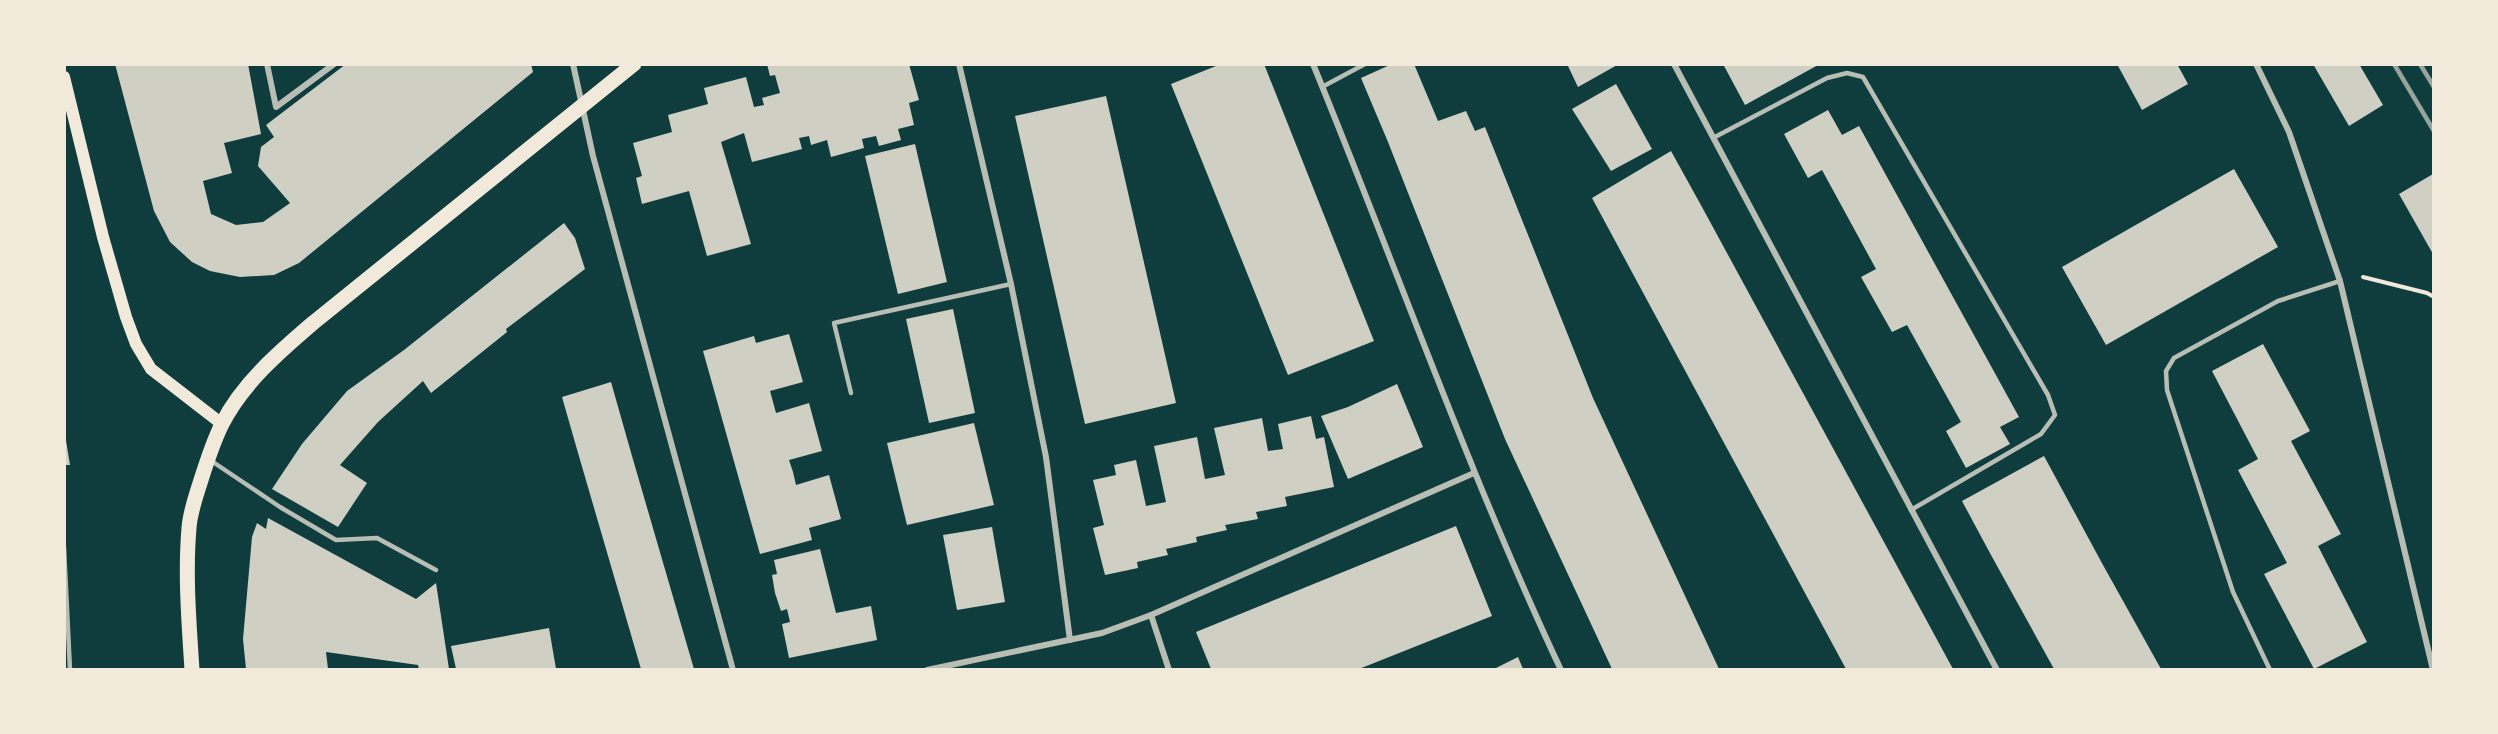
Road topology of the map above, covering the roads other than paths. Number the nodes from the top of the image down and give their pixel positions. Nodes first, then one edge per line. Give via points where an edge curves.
1 (267, 64) edge
2 (334, 64) edge
3 (573, 64) edge
4 (634, 64) edge
5 (959, 64) edge
6 (1313, 64) edge
7 (1365, 64) edge
8 (1674, 64) edge
9 (2256, 64) edge
10 (64, 77) edge
11 (1322, 87) junction
12 (582, 106) junction
13 (70, 123) edge
14 (1713, 138) junction
15 (2340, 281) junction
16 (1011, 284) junction
17 (851, 393) dead end
18 (222, 424) junction
19 (208, 458) junction
20 (1474, 473) junction
21 (1911, 510) junction
22 (64, 547) edge
23 (436, 570) dead end
24 (1151, 615) junction
25 (1070, 640) junction
26 (70, 669) edge
27 (192, 669) edge
28 (733, 669) edge
29 (927, 669) edge
30 (1169, 669) edge
31 (1561, 669) edge
32 (1997, 669) edge
33 (2270, 669) edge
34 (2433, 669) edge

1 - 2 street via 276,107
3 - 12 street
4 - 12 main road
5 - 16 street
6 - 11 street
7 - 11 lane
8 - 14 street
9 - 15 street via 2289,132
10 - 13 main road
11 - 20 street
12 - 18 main road via 289,343 266,365
12 - 28 street
13 - 18 main road via 136,344 151,369
14 - 21 street
14 - 21 lane via 1827,78 1847,73 1863,77 2048,395 2055,416 2041,434
15 - 33 lane via 2278,302 2174,358 2166,371 2167,390 2233,592
15 - 34 street
16 - 17 lane via 834,323
16 - 25 street via 1046,457
18 - 19 main road
19 - 23 lane via 336,540 377,538
19 - 27 main road via 189,528
20 - 24 street
20 - 31 street
21 - 32 street
22 - 26 lane
24 - 25 street
24 - 30 street
25 - 29 street

